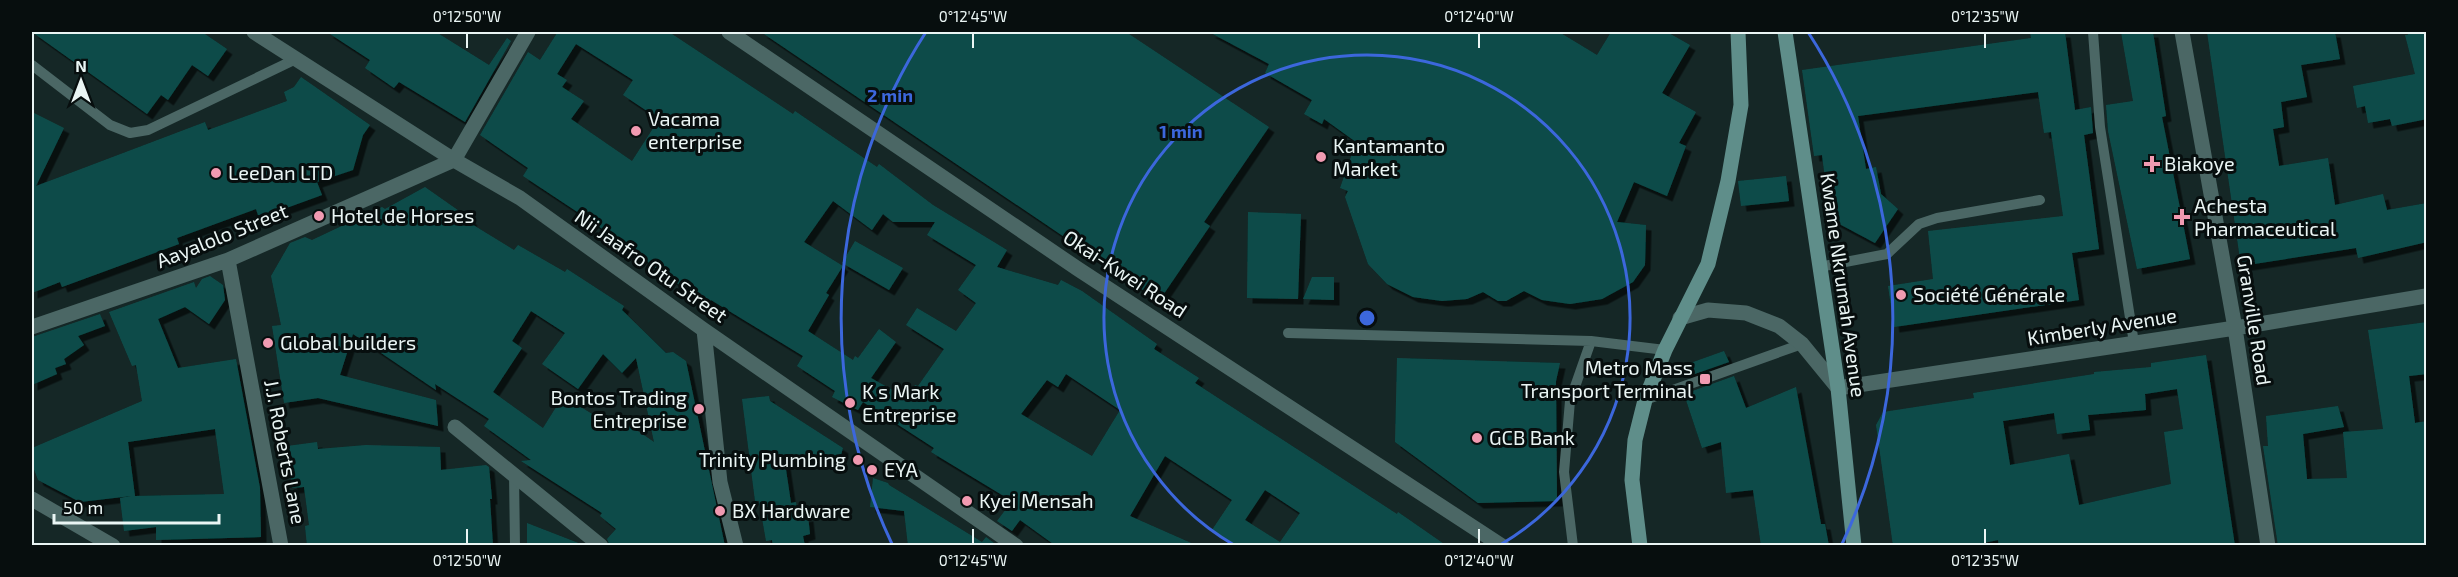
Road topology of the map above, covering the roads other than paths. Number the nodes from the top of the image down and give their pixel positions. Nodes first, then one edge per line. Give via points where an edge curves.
1 (254, 32) edge
2 (528, 32) edge
3 (729, 32) edge
4 (1737, 32) edge
5 (1785, 32) edge
6 (2093, 32) edge
7 (2182, 32) edge
8 (296, 59) junction
9 (32, 65) edge
10 (454, 160) junction
11 (2040, 200) dead end
12 (228, 260) junction
13 (1819, 267) junction
14 (2427, 296) edge
15 (1680, 318) junction
16 (32, 327) edge
17 (2235, 328) junction
18 (704, 330) junction
19 (1288, 333) dead end
20 (1591, 341) junction
21 (2134, 343) junction
22 (1802, 344) junction
23 (1665, 350) junction
24 (1838, 388) junction
25 (1645, 400) junction
26 (455, 427) dead end
27 (514, 474) junction
28 (32, 499) edge
29 (1642, 544) edge
30 (113, 546) edge
31 (281, 546) edge
32 (514, 546) edge
33 (601, 546) edge
34 (736, 546) edge
35 (1016, 546) edge
36 (1502, 546) edge
37 (1573, 546) edge
38 (1854, 546) edge
39 (2268, 546) edge

1 - 8 street, Nii Jaafro Otu Street
2 - 10 street
3 - 36 street, Okai-Kwei Road via 1078,269
4 - 15 main road via 1741,105 1728,181 1708,264
5 - 13 main road, Kwame Nkrumah Avenue
6 - 21 lane via 2100,127
7 - 17 street, Granville Road
8 - 9 lane via 148,130 130,133 110,125
8 - 10 street, Nii Jaafro Otu Street
10 - 12 street, Aayalolo Street
10 - 18 street, Nii Jaafro Otu Street via 520,198
11 - 13 lane via 1937,218 1919,224 1887,254
12 - 16 street, Aayalolo Street
12 - 31 street, J.J. Roberts Lane
13 - 24 main road, Kwame Nkrumah Avenue
14 - 17 street, Kimberly Avenue
15 - 22 street via 1708,310 1746,313 1779,326
15 - 23 main road
17 - 21 street, Kimberly Avenue
17 - 39 street, Granville Road
18 - 34 street via 720,482
18 - 35 street, Nii Jaafro Otu Street
19 - 20 lane
20 - 23 lane
20 - 37 lane via 1570,401 1564,472
21 - 24 street, Kimberly Avenue
22 - 24 street
22 - 25 lane
23 - 25 main road
24 - 38 main road, Kwame Nkrumah Avenue
25 - 29 main road via 1635,440 1632,480
26 - 27 street
27 - 32 lane
27 - 33 street
28 - 30 street

